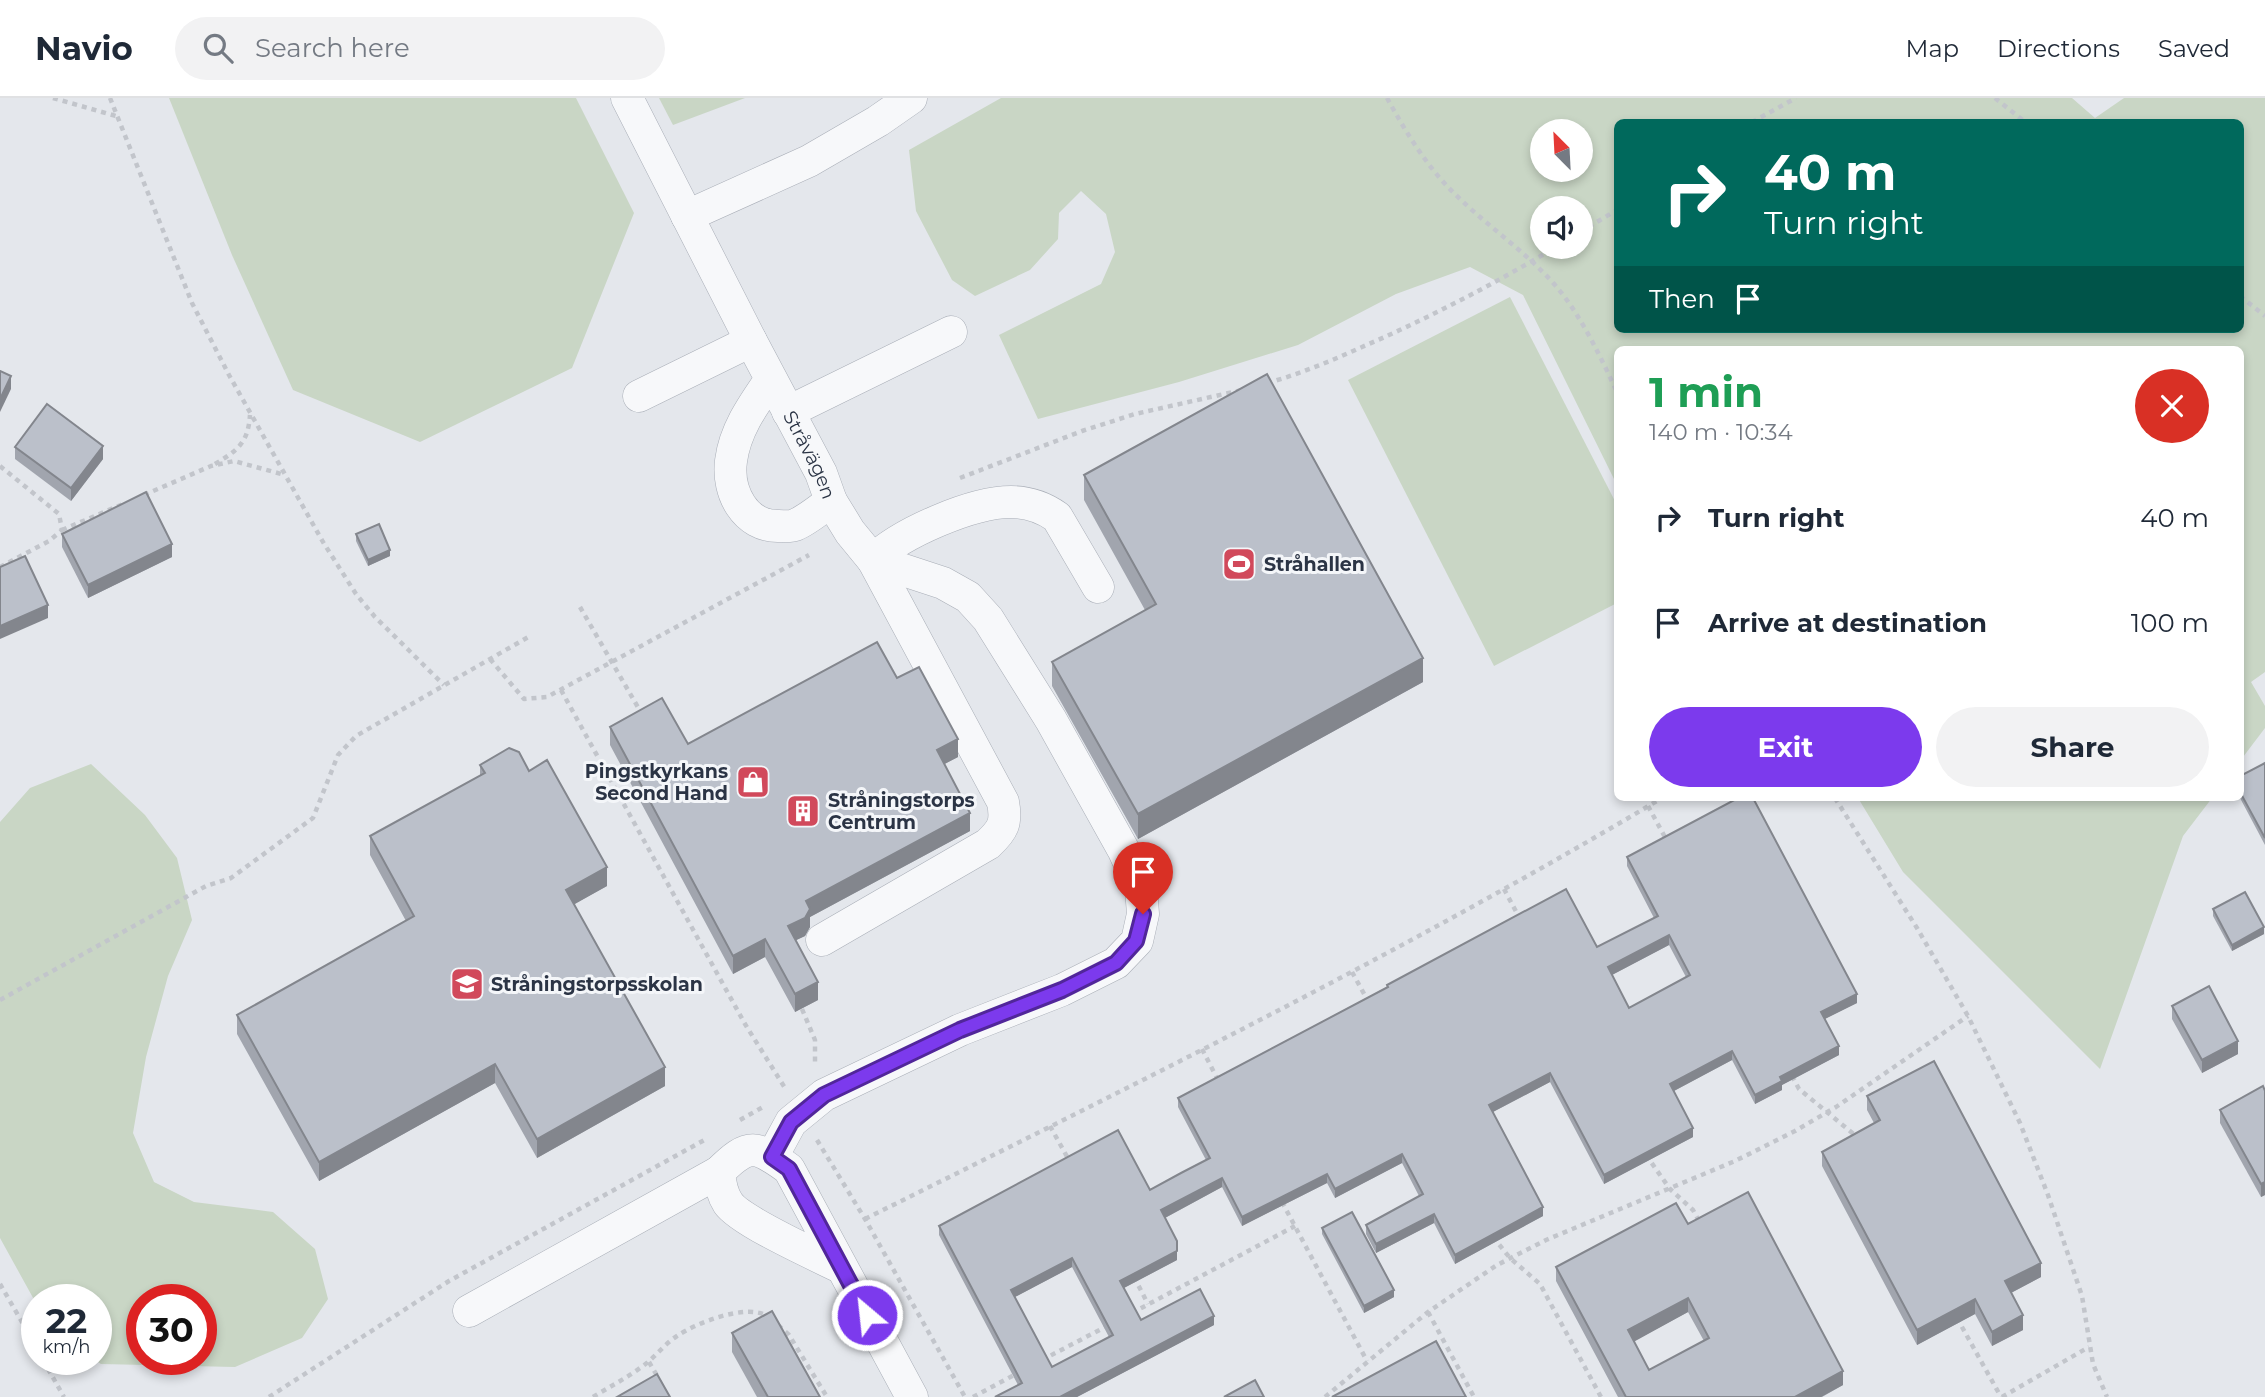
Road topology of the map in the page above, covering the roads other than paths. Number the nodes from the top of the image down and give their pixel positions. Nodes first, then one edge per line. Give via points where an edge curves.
1 (627, 98) edge
2 (911, 98) edge
3 (687, 216) junction
4 (951, 332) dead end
5 (751, 341) junction
6 (771, 379) junction
7 (639, 396) dead end
8 (788, 412) junction
9 (831, 501) junction
10 (873, 560) junction
11 (1098, 587) dead end
12 (822, 940) dead end
13 (772, 1157) junction
14 (719, 1172) junction
15 (842, 1268) junction
16 (469, 1311) dead end
17 (912, 1397) edge

1 - 3 street, Stråvägen
2 - 3 street via 809,161
3 - 5 street, Stråvägen
4 - 8 street
5 - 6 street, Stråvägen
5 - 7 street
6 - 8 street, Stråvägen
6 - 9 street, Stråvägen via 746,416 737,439 731,462 736,499 755,521 771,526 793,526
8 - 9 street, Stråvägen
9 - 10 street
10 - 11 street via 905,535 957,514 1002,502 1030,503 1056,517
10 - 12 street via 1003,802 1006,816 1003,829 988,844
10 - 13 street via 943,583 968,597 988,619 1124,851 1141,888 1143,914 1136,941 1116,963 824,1095 791,1122
13 - 14 street via 753,1149 737,1154
13 - 15 street via 789,1169
14 - 15 street via 728,1204
14 - 16 street
15 - 17 street

